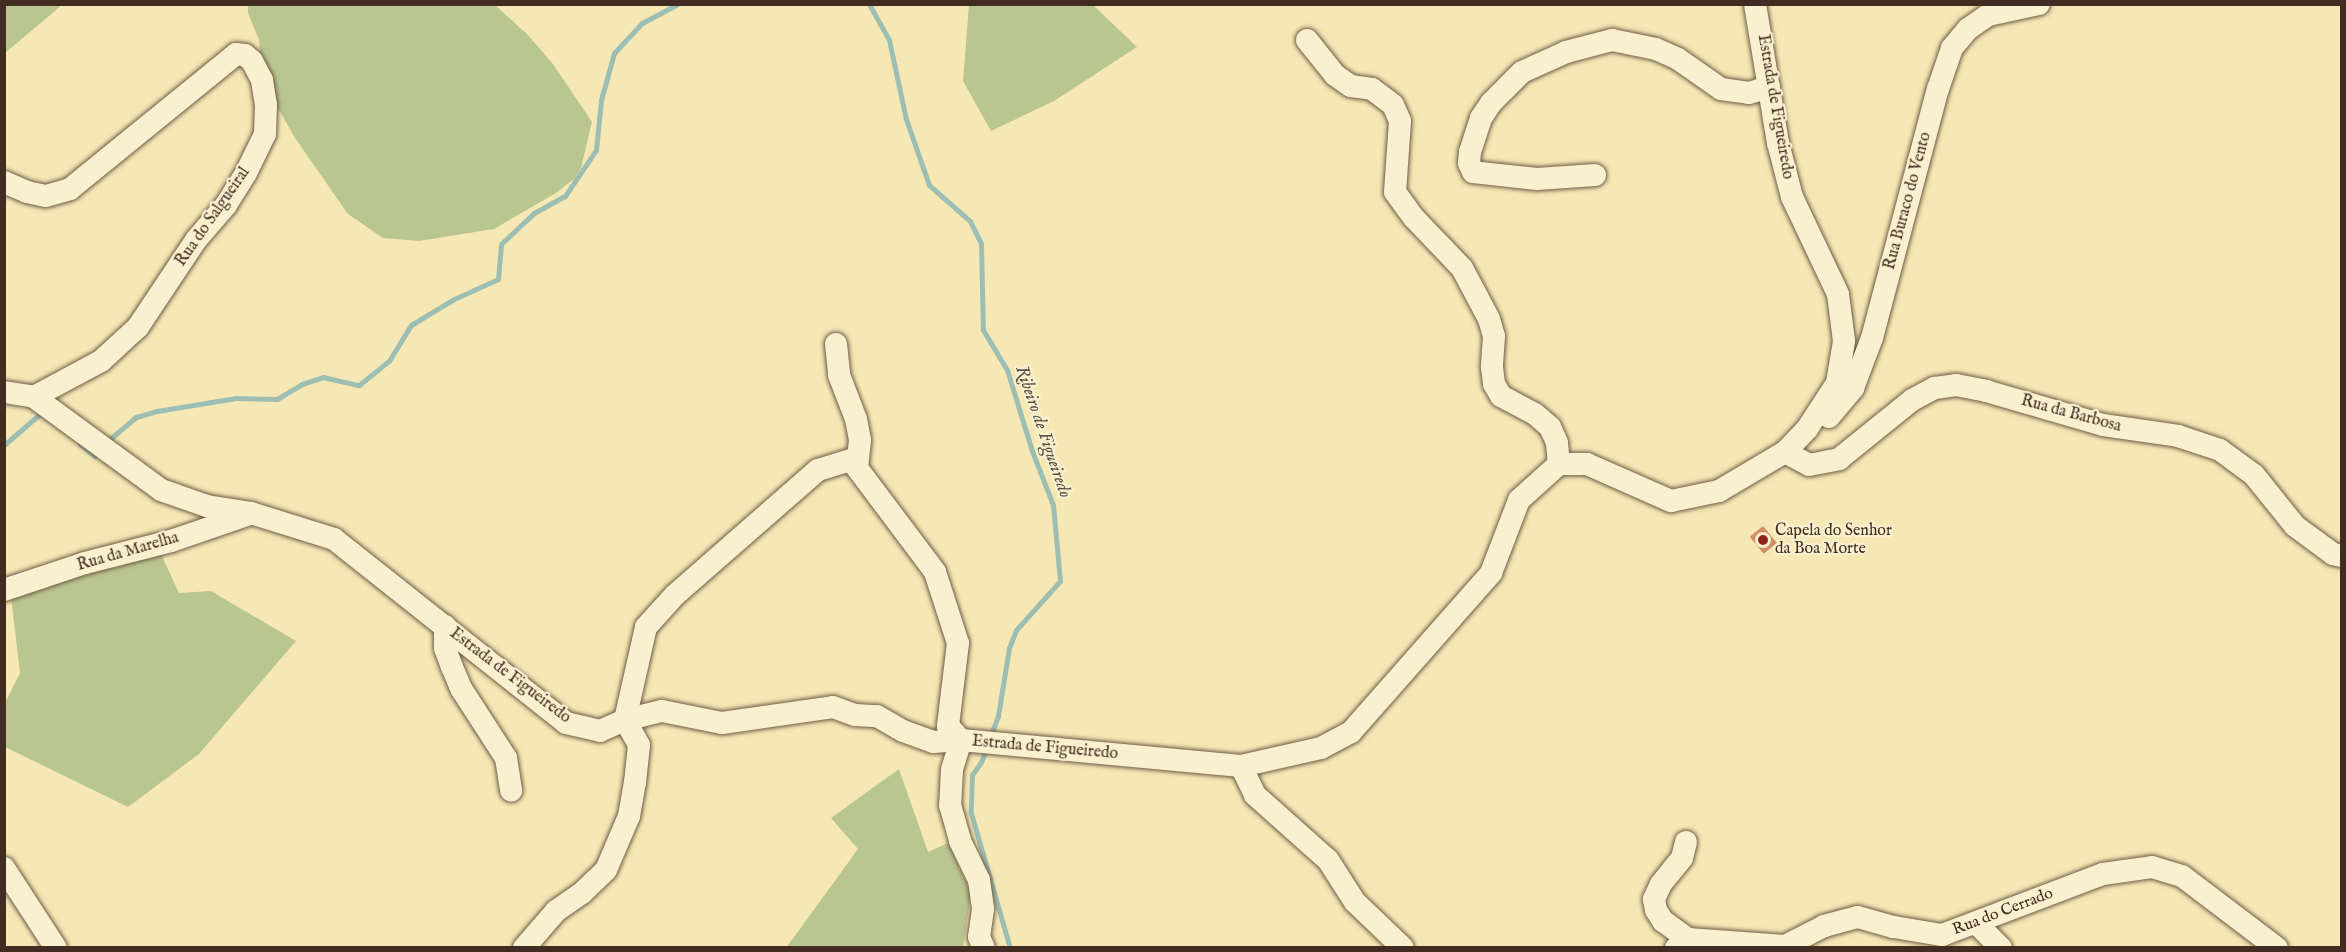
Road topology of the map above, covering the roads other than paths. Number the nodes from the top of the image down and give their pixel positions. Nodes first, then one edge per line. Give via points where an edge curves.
1 (1755, 4) edge
2 (2039, 4) edge
3 (1307, 40) dead end
4 (1769, 87) junction
5 (1595, 175) dead end
6 (4, 182) edge
7 (836, 344) dead end
8 (4, 392) edge
9 (34, 397) junction
10 (1807, 429) junction
11 (1785, 452) junction
12 (1559, 464) junction
13 (856, 467) junction
14 (251, 513) junction
15 (2342, 556) edge
16 (4, 590) edge
17 (445, 626) junction
18 (625, 720) junction
19 (968, 740) junction
20 (1241, 766) junction
21 (511, 791) dead end
22 (1686, 842) dead end
23 (4, 868) edge
24 (1976, 923) junction
25 (1685, 945) edge
26 (56, 948) edge
27 (524, 948) edge
28 (984, 948) edge
29 (1403, 948) edge
30 (2001, 948) edge
31 (2277, 948) edge

1 - 4 street, Estrada de Figueiredo
2 - 10 street, Rua Buraco do Vento via 1988,15 1968,29 1952,48 1872,338 1853,388 1821,427
3 - 12 street via 1335,75 1351,86 1372,89 1393,105 1400,120 1395,192 1462,268 1494,336 1494,384 1501,396 1550,427 1557,443
4 - 5 street via 1749,93 1721,89 1663,52 1612,40 1566,52 1522,72 1491,102 1481,118 1470,152 1473,172 1537,179
4 - 10 street, Estrada de Figueiredo via 1792,197 1838,294 1844,341 1837,383
6 - 9 street, Rua do Salgueiral via 46,196 70,189 236,54 252,61 262,80 265,134 226,205 196,240 138,327 101,361
7 - 13 street via 839,375 860,440
8 - 9 street, Estrada de Figueiredo
9 - 14 street, Estrada de Figueiredo via 161,490 207,506
10 - 11 street, Estrada de Figueiredo
11 - 12 street, Estrada de Figueiredo via 1719,491 1671,501 1587,464
11 - 15 street, Rua da Barbosa via 1809,465 1839,459 1912,400 1935,388 1956,386 1986,391 2103,425 2178,436 2220,450 2254,475 2295,526 2333,554
12 - 20 street, Estrada de Figueiredo via 1519,500 1491,573 1351,732 1320,748
13 - 18 street via 851,460 818,470 675,595 646,627
13 - 19 street, Estrada de Figueiredo via 935,572 958,643 948,726
14 - 16 street, Rua da Marelha
14 - 17 street, Estrada de Figueiredo via 334,539
17 - 18 street, Estrada de Figueiredo via 566,723 600,731
17 - 21 street via 445,648 452,667 462,690 506,758
18 - 19 street, Estrada de Figueiredo via 662,711 722,723 833,706 855,715 877,716 933,742
18 - 27 street via 639,746 635,783 629,816 606,870 556,911
19 - 20 street, Estrada de Figueiredo
19 - 28 street via 952,770 950,805 960,841 979,880 983,909 979,937
20 - 29 street via 1255,795 1328,860 1356,902
22 - 25 street via 1682,858 1654,899 1663,921
23 - 26 street
24 - 25 street, Rua do Cerrado via 1942,935 1858,917 1824,926 1785,946
24 - 30 street
24 - 31 street, Rua do Cerrado via 2103,874 2152,867 2182,876

